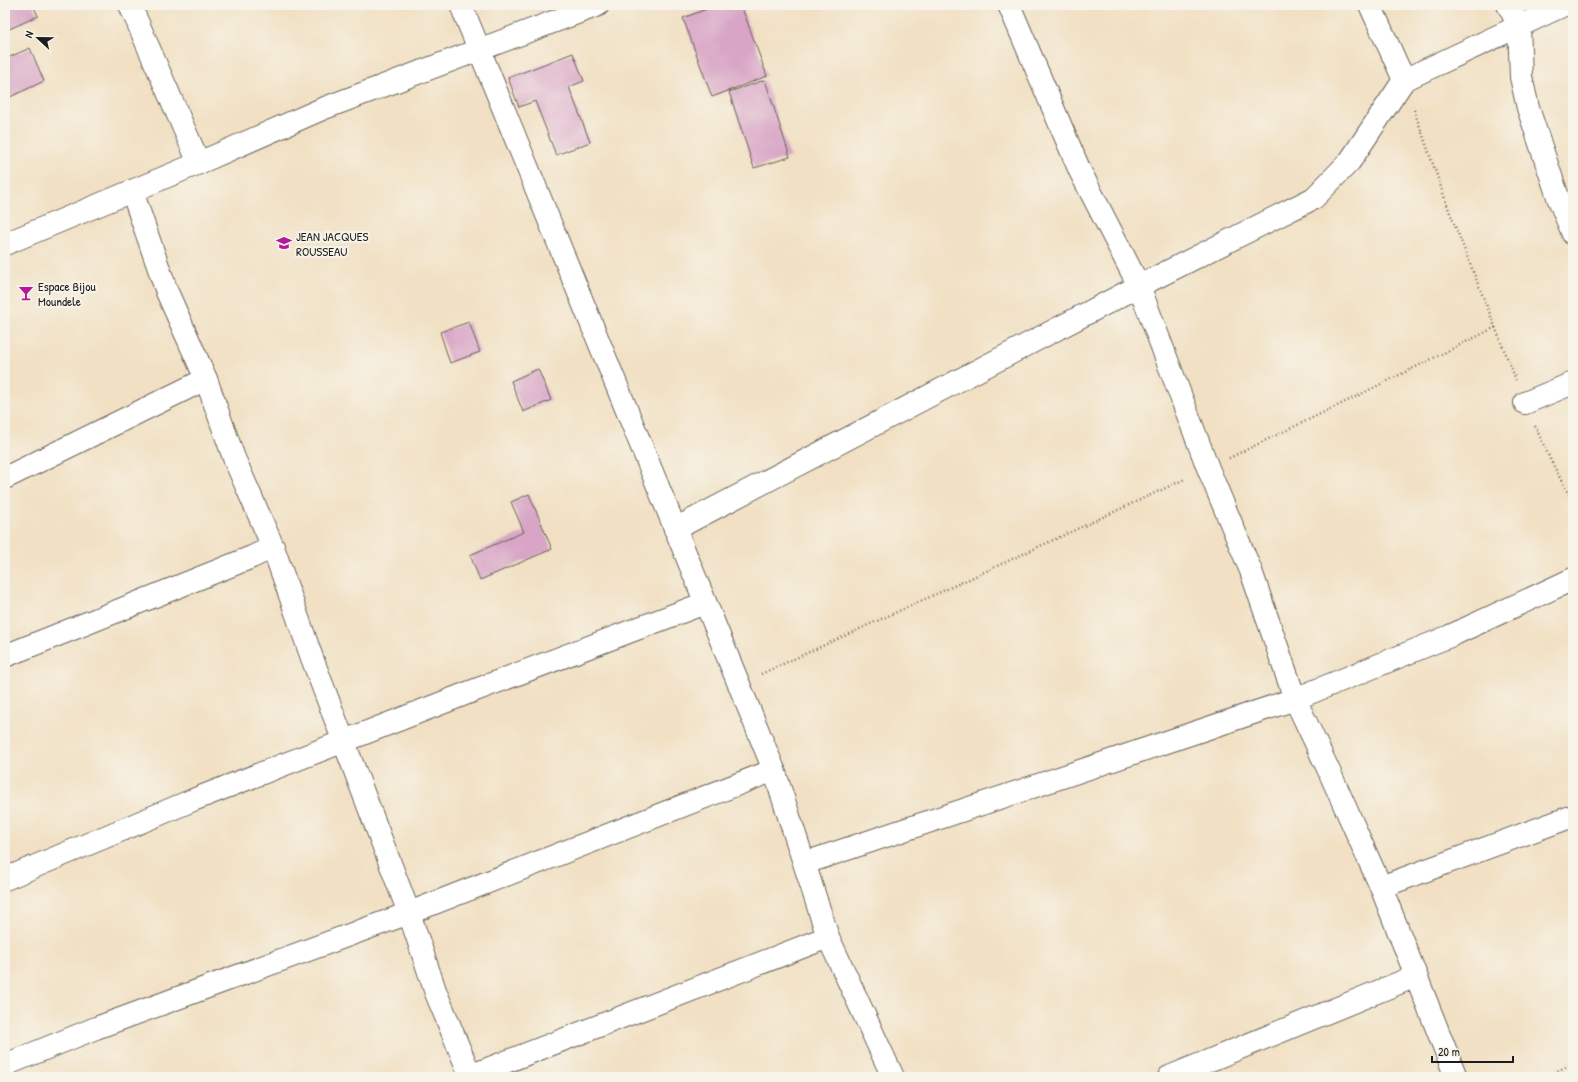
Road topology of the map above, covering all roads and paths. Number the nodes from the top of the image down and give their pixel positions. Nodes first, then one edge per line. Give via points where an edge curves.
1 (130, 5) edge
2 (461, 5) edge
3 (598, 5) edge
4 (1009, 5) edge
5 (1370, 5) edge
6 (1508, 5) edge
7 (1564, 5) edge
8 (1519, 26) junction
9 (479, 49) junction
10 (1404, 80) junction
11 (198, 163) junction
12 (132, 191) junction
13 (1566, 194) edge
14 (1573, 234) edge
15 (5, 244) edge
16 (1139, 286) junction
17 (1496, 327) junction
18 (206, 379) junction
19 (1573, 383) edge
20 (1525, 403) junction
21 (1208, 468) junction
22 (5, 478) edge
23 (1573, 502) edge
24 (675, 529) junction
25 (273, 547) junction
26 (1573, 579) edge
27 (705, 603) junction
28 (5, 656) edge
29 (738, 684) junction
30 (1295, 699) junction
31 (344, 741) junction
32 (774, 770) junction
33 (1573, 816) edge
34 (805, 863) junction
35 (5, 879) edge
36 (1381, 887) junction
37 (409, 912) junction
38 (828, 937) junction
39 (1416, 976) junction
40 (1573, 1064) edge
41 (5, 1065) edge
42 (470, 1076) edge
43 (893, 1077) edge
44 (1169, 1077) edge
45 (1456, 1077) edge
46 (1543, 1077) edge

1 - 11 street
2 - 9 street
3 - 9 street
4 - 16 street via 1080,171
5 - 10 street
6 - 8 street
7 - 8 street
8 - 10 street
8 - 13 street via 1521,77 1528,108
9 - 11 street via 322,109
9 - 24 street
10 - 16 street via 1350,161 1314,198
10 - 17 path via 1450,213
11 - 12 street
12 - 15 street
12 - 18 street via 167,292
13 - 14 street
16 - 21 street
16 - 24 street
17 - 20 path
17 - 21 path
18 - 22 street
18 - 25 street via 234,458
19 - 20 street
20 - 23 path
21 - 29 path
21 - 30 street via 1251,571
24 - 27 street
25 - 28 street
25 - 31 street
26 - 30 street via 1450,636
27 - 29 street
27 - 31 street
29 - 32 street
30 - 34 street
30 - 36 street
31 - 35 street via 193,800
31 - 37 street
32 - 34 street
32 - 37 street
33 - 36 street
34 - 38 street
36 - 39 street
37 - 41 street via 96,1028
37 - 42 street via 436,993
38 - 42 street
38 - 43 street
39 - 44 street
39 - 45 street
40 - 46 path

